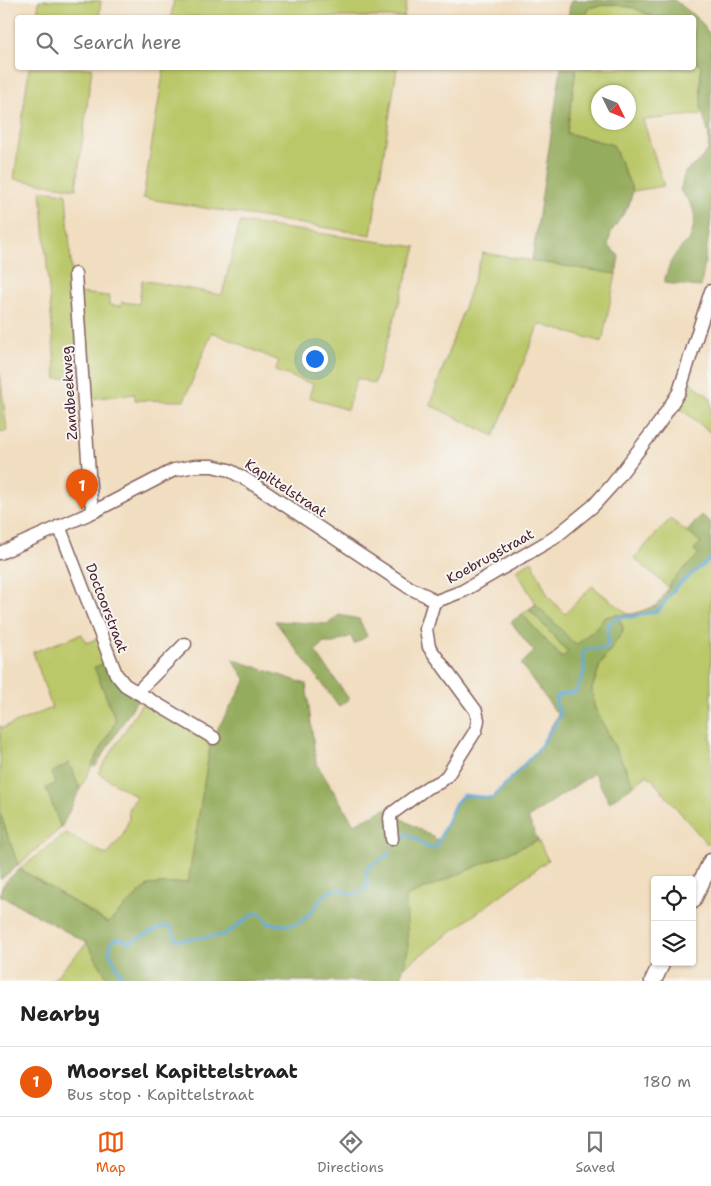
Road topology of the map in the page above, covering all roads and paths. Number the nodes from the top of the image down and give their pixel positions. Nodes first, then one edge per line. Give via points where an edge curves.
1 (75, 274) dead end
2 (711, 291) edge
3 (94, 510) junction
4 (59, 526) junction
5 (0, 553) edge
6 (434, 602) junction
7 (184, 644) dead end
8 (137, 692) junction
9 (214, 738) dead end
10 (392, 840) dead end
11 (711, 862) edge
12 (696, 892) edge
13 (660, 966) edge
14 (653, 981) edge

1 - 3 street, Zandbeekweg
2 - 6 street, Koebrugstraat via 679,392 612,485 593,506 545,543 463,591
3 - 4 street, Kapittelstraat
3 - 6 street, Kapittelstraat via 174,470 212,466 228,470
4 - 5 street, Kapittelstraat
4 - 8 street, Doctoorstraat via 116,674
6 - 10 street via 426,629 429,647 476,711 478,720 476,730 447,776 391,814
7 - 8 street
8 - 9 street, Doctoorstraat
11 - 12 main road
13 - 14 main road

